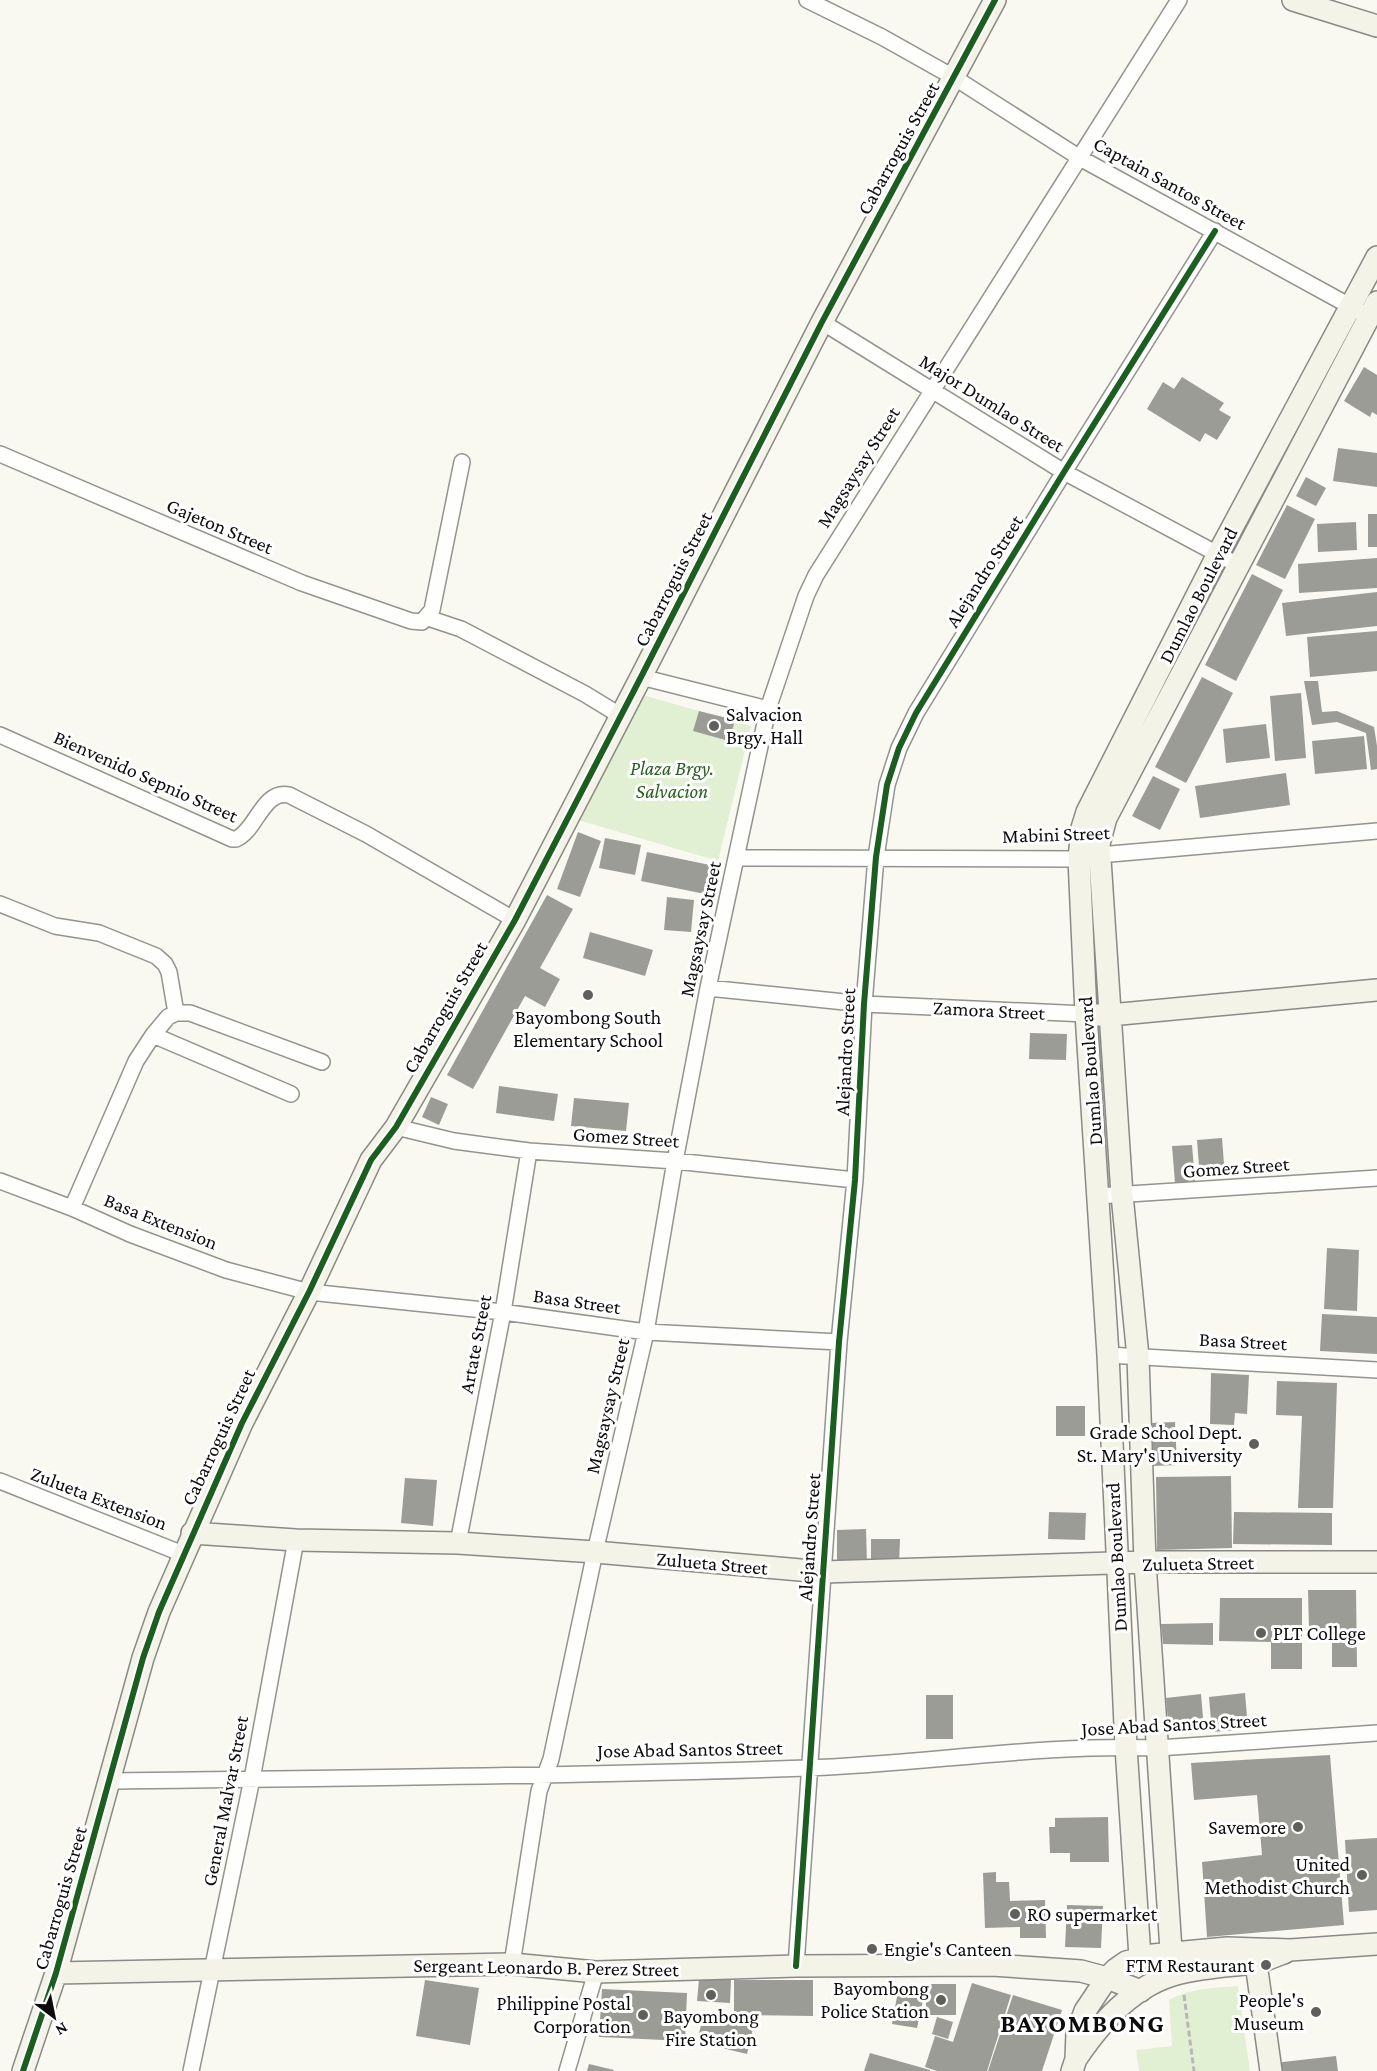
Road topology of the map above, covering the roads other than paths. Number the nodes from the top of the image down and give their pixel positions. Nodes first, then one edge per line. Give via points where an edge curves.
1 (807, 0) edge
2 (995, 0) edge
3 (1179, 0) edge
4 (1293, 0) edge
5 (1377, 26) edge
6 (955, 78) junction
7 (1080, 158) junction
8 (1215, 231) junction
9 (1377, 257) edge
10 (1350, 306) junction
11 (1373, 309) edge
12 (822, 322) junction
13 (931, 390) junction
14 (0, 454) edge
15 (462, 462) dead end
16 (1064, 472) junction
17 (1218, 555) junction
18 (1238, 565) junction
19 (428, 618) junction
20 (641, 677) junction
21 (768, 709) junction
22 (621, 716) junction
23 (0, 735) edge
24 (1377, 831) edge
25 (876, 857) junction
26 (1089, 857) junction
27 (737, 858) junction
28 (0, 904) edge
29 (515, 920) junction
30 (708, 988) junction
31 (1377, 990) edge
32 (864, 1004) junction
33 (176, 1013) junction
34 (1086, 1014) junction
35 (1110, 1015) junction
36 (153, 1035) junction
37 (322, 1062) dead end
38 (291, 1094) dead end
39 (396, 1127) junction
40 (529, 1151) junction
41 (675, 1161) junction
42 (1377, 1178) edge
43 (855, 1180) junction
44 (0, 1181) edge
45 (1122, 1195) junction
46 (1098, 1196) junction
47 (72, 1208) junction
48 (309, 1292) junction
49 (503, 1312) junction
50 (646, 1332) junction
51 (839, 1342) junction
52 (1107, 1355) junction
53 (1138, 1357) junction
54 (1377, 1370) edge
55 (0, 1481) edge
56 (192, 1533) junction
57 (296, 1540) junction
58 (458, 1543) junction
59 (595, 1552) junction
60 (183, 1554) junction
61 (1377, 1562) edge
62 (1145, 1563) junction
63 (1116, 1564) junction
64 (823, 1572) junction
65 (1377, 1734) edge
66 (1126, 1747) junction
67 (1158, 1748) junction
68 (809, 1768) junction
69 (544, 1774) junction
70 (252, 1779) junction
71 (110, 1781) junction
72 (1377, 1944) edge
73 (1170, 1953) junction
74 (1256, 1955) junction
75 (1140, 1957) junction
76 (512, 1964) junction
77 (796, 1965) junction
78 (211, 1970) junction
79 (596, 1972) junction
80 (56, 1973) junction
81 (1170, 1976) junction
82 (1107, 1978) junction
83 (1141, 1991) junction
84 (1074, 2065) edge
85 (23, 2071) edge
86 (191, 2071) edge
87 (567, 2071) edge
88 (1271, 2071) edge

1 - 6 street, Captain Santos Street
2 - 6 street, Cabarroguis Street
3 - 7 street, Magsaysay Street
4 - 5 street
6 - 7 street, Captain Santos Street
6 - 12 street, Cabarroguis Street
7 - 8 street, Captain Santos Street
7 - 13 street, Magsaysay Street
8 - 10 street, Captain Santos Street
8 - 16 street, Alejandro Street
9 - 10 street, Dumlao Boulevard
10 - 11 street, Captain Santos Street
10 - 17 street, Dumlao Boulevard
11 - 18 street, Dumlao Boulevard
12 - 13 street, Major Dumlao Street
12 - 20 street, Cabarroguis Street
13 - 16 street, Major Dumlao Street
13 - 21 street, Magsaysay Street via 816,575
14 - 19 street, Gajeton Street via 302,583 411,621
15 - 19 street
16 - 17 street, Major Dumlao Street
16 - 25 street, Alejandro Street via 899,748 887,785
17 - 18 street, Major Dumlao Street
17 - 26 street, Dumlao Boulevard via 1087,812 1082,828
18 - 26 street, Dumlao Boulevard
19 - 22 street, Gajeton Street via 461,629
20 - 21 street
20 - 22 street, Cabarroguis Street
21 - 27 street, Magsaysay Street
22 - 29 street, Cabarroguis Street
23 - 29 street, Bienvenido Sepnio Street via 232,839 245,834 273,798 289,795 366,834
24 - 26 street, Mabini Street
25 - 26 street, Mabini Street
25 - 27 street, Mabini Street
25 - 32 street, Alejandro Street
26 - 34 street, Dumlao Boulevard
26 - 35 street, Dumlao Boulevard
27 - 30 street, Magsaysay Street
28 - 33 street via 55,926 99,933 156,956 169,972
29 - 39 street, Cabarroguis Street
30 - 32 street, Zamora Street
30 - 41 street, Magsaysay Street
31 - 35 street, Zamora Street
32 - 34 street, Zamora Street
32 - 43 street, Alejandro Street
33 - 36 street
33 - 37 street via 190,1014
34 - 35 street, Zamora Street
34 - 46 street, Dumlao Boulevard
35 - 45 street, Dumlao Boulevard
36 - 38 street
36 - 47 street via 136,1061
39 - 40 street, Gomez Street via 454,1141
39 - 48 street, Cabarroguis Street via 371,1160
40 - 41 street, Gomez Street
40 - 49 street, Artate Street
41 - 43 street, Gomez Street
41 - 50 street, Magsaysay Street
42 - 45 street, Gomez Street
43 - 51 street, Alejandro Street
44 - 47 street, Basa Extension
45 - 46 street, Gomez Street
45 - 53 street, Dumlao Boulevard
46 - 52 street, Dumlao Boulevard
47 - 48 street, Basa Extension via 226,1269
48 - 49 street, Basa Street
48 - 56 street, Cabarroguis Street
49 - 50 street, Basa Street
49 - 58 street, Artate Street
50 - 51 street, Basa Street
50 - 59 street, Magsaysay Street
51 - 64 street, Alejandro Street
52 - 53 street, Basa Street
52 - 63 street, Dumlao Boulevard
53 - 54 street, Basa Street
53 - 62 street, Dumlao Boulevard
55 - 60 street, Zulueta Extension
56 - 57 street, Zulueta Street
56 - 60 street, Cabarroguis Street
57 - 58 street, Zulueta Street
57 - 70 street, General Malvar Street
58 - 59 street, Zulueta Street
59 - 64 street, Zulueta Street
59 - 69 street, Magsaysay Street via 551,1759
60 - 71 street, Cabarroguis Street via 143,1658
61 - 62 street, Zulueta Street
62 - 63 street, Zulueta Street
62 - 67 street, Dumlao Boulevard
63 - 64 street, Zulueta Street
63 - 66 street, Dumlao Boulevard
64 - 68 street, Alejandro Street
65 - 67 street, Jose Abad Santos Street
66 - 67 street, Jose Abad Santos Street
66 - 68 street, Jose Abad Santos Street
66 - 75 street, Dumlao Boulevard
67 - 73 street, Dumlao Boulevard
68 - 69 street, Jose Abad Santos Street
68 - 77 street, Alejandro Street
69 - 70 street, Jose Abad Santos Street
69 - 76 street, Magsaysay Street
70 - 71 street, Jose Abad Santos Street
70 - 78 street, General Malvar Street
71 - 80 street, Cabarroguis Street
72 - 74 street
73 - 74 street via 1227,1948
73 - 75 street
73 - 81 street, Dumlao Boulevard
74 - 81 street
74 - 88 street
75 - 82 street
76 - 78 street, Sergeant Leonardo B. Perez Street
76 - 79 street, Sergeant Leonardo B. Perez Street
77 - 79 street, Sergeant Leonardo B. Perez Street
77 - 82 street, Sergeant Leonardo B. Perez Street via 1021,1966 1081,1971
78 - 80 street, Sergeant Leonardo B. Perez Street
78 - 86 street, General Malvar Street
79 - 87 street
80 - 85 street, Cabarroguis Street
81 - 83 street
82 - 83 street, Sergeant Leonardo B. Perez Street
82 - 84 street via 1085,2011 1077,2032
83 - 84 street via 1096,2030

